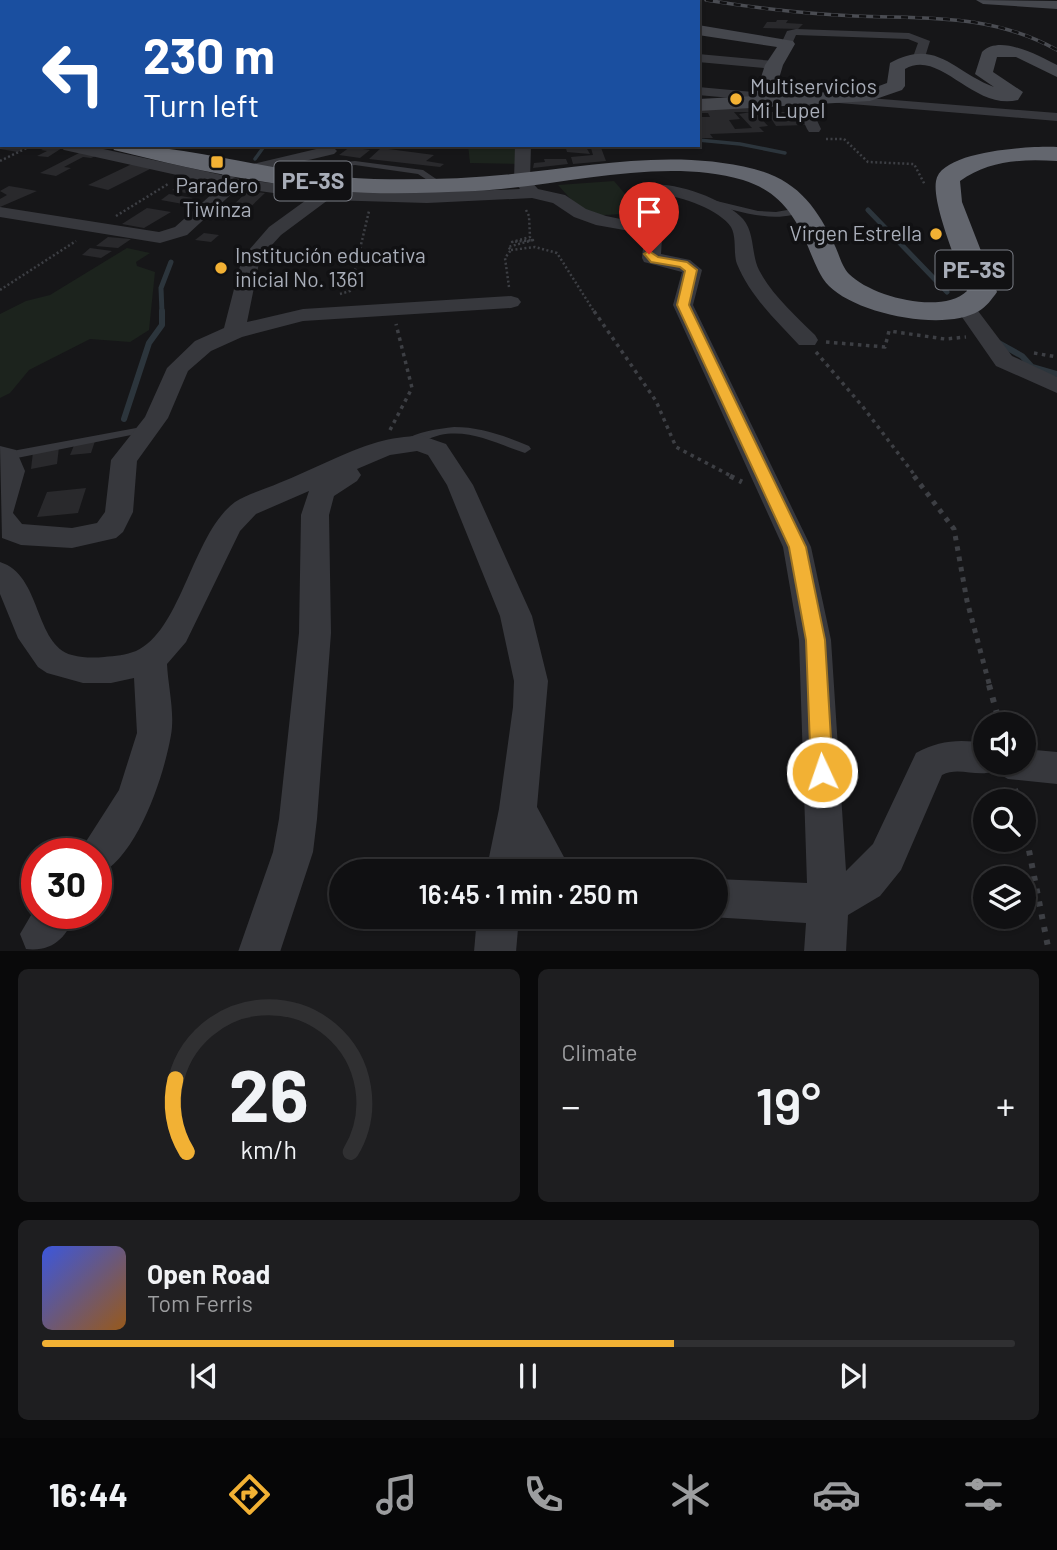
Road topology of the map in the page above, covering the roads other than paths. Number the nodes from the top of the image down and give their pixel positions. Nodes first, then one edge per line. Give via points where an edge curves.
1 (300, 0) edge
2 (321, 0) edge
3 (983, 0) edge
4 (1057, 5) edge
5 (700, 30) edge
6 (786, 44) junction
7 (919, 57) junction
8 (700, 58) edge
9 (774, 65) junction
10 (1057, 72) edge
11 (700, 91) edge
12 (823, 98) junction
13 (800, 99) junction
14 (763, 100) junction
15 (700, 105) edge
16 (1057, 117) edge
17 (814, 130) road end
18 (73, 147) edge
19 (129, 147) edge
20 (523, 147) edge
21 (333, 148) edge
22 (1057, 154) edge
23 (229, 177) junction
24 (286, 178) junction
25 (318, 188) junction
26 (524, 189) junction
27 (695, 197) junction
28 (372, 198) joint
29 (805, 209) junction
30 (2, 213) edge
31 (647, 229) junction
32 (511, 302) road end
33 (965, 307) junction
34 (234, 332) junction
35 (807, 340) road end
36 (1057, 386) edge
37 (149, 429) junction
38 (397, 445) junction
39 (525, 449) dead end
40 (3, 455) edge
41 (0, 514) edge
42 (0, 573) edge
43 (10, 607) edge
44 (150, 659) junction
45 (973, 758) edge
46 (1036, 766) edge
47 (1057, 768) edge
48 (518, 809) junction
49 (110, 838) edge
50 (508, 859) edge
51 (545, 859) edge
52 (728, 900) edge
53 (828, 904) junction
54 (497, 929) edge
55 (259, 951) edge
56 (495, 951) edge
57 (825, 951) edge

1 - 2 street
3 - 4 street
5 - 6 street
6 - 7 street via 796,32 909,36 924,41
6 - 9 street
7 - 10 street via 938,61 995,96 1014,92 984,74 990,52 1019,52
7 - 12 street via 905,58 895,67 898,79 890,89
8 - 9 street
9 - 14 street
11 - 14 street
12 - 13 street
12 - 16 street
13 - 14 street
13 - 17 street
14 - 15 street
18 - 23 street via 187,173
19 - 23 highway, PE-3S
20 - 26 street
21 - 23 street
21 - 24 street
22 - 33 highway, PE-3S via 1006,155 961,167 948,179 950,202 982,292
23 - 24 highway, PE-3S
23 - 25 street
23 - 30 street via 181,231 160,238
24 - 25 highway, PE-3S
25 - 26 highway, PE-3S via 338,184
25 - 28 street
25 - 34 street via 251,258
26 - 28 street
26 - 29 highway, PE-3S via 668,166 706,167 747,174 782,187
26 - 31 street via 559,199 602,221
27 - 29 lane via 758,213
27 - 31 street via 656,189 636,192 634,200
27 - 35 street via 737,223 743,235 744,259 761,288
29 - 33 highway, PE-3S via 832,271 858,293 897,307
31 - 53 street via 653,239 651,258 692,270 683,305 797,547 815,640
32 - 34 street via 303,315
33 - 36 street via 1004,361
34 - 37 street via 182,362
37 - 40 lane
37 - 41 street via 124,460 119,512 106,531 72,538 21,534
38 - 39 lane via 445,429 488,433
38 - 44 street via 234,517 175,633
38 - 48 street via 420,443 437,450 460,485 516,616 531,681
38 - 55 street via 328,487 318,498 314,515 315,633 298,819 293,852
40 - 41 street via 12,471
42 - 43 street
43 - 44 street via 49,658 80,671 121,669
44 - 49 street via 155,733 137,793
45 - 53 street via 939,756 929,764 887,857 866,882
46 - 47 street
48 - 50 street
48 - 51 street
52 - 53 street
53 - 57 street
54 - 56 street

